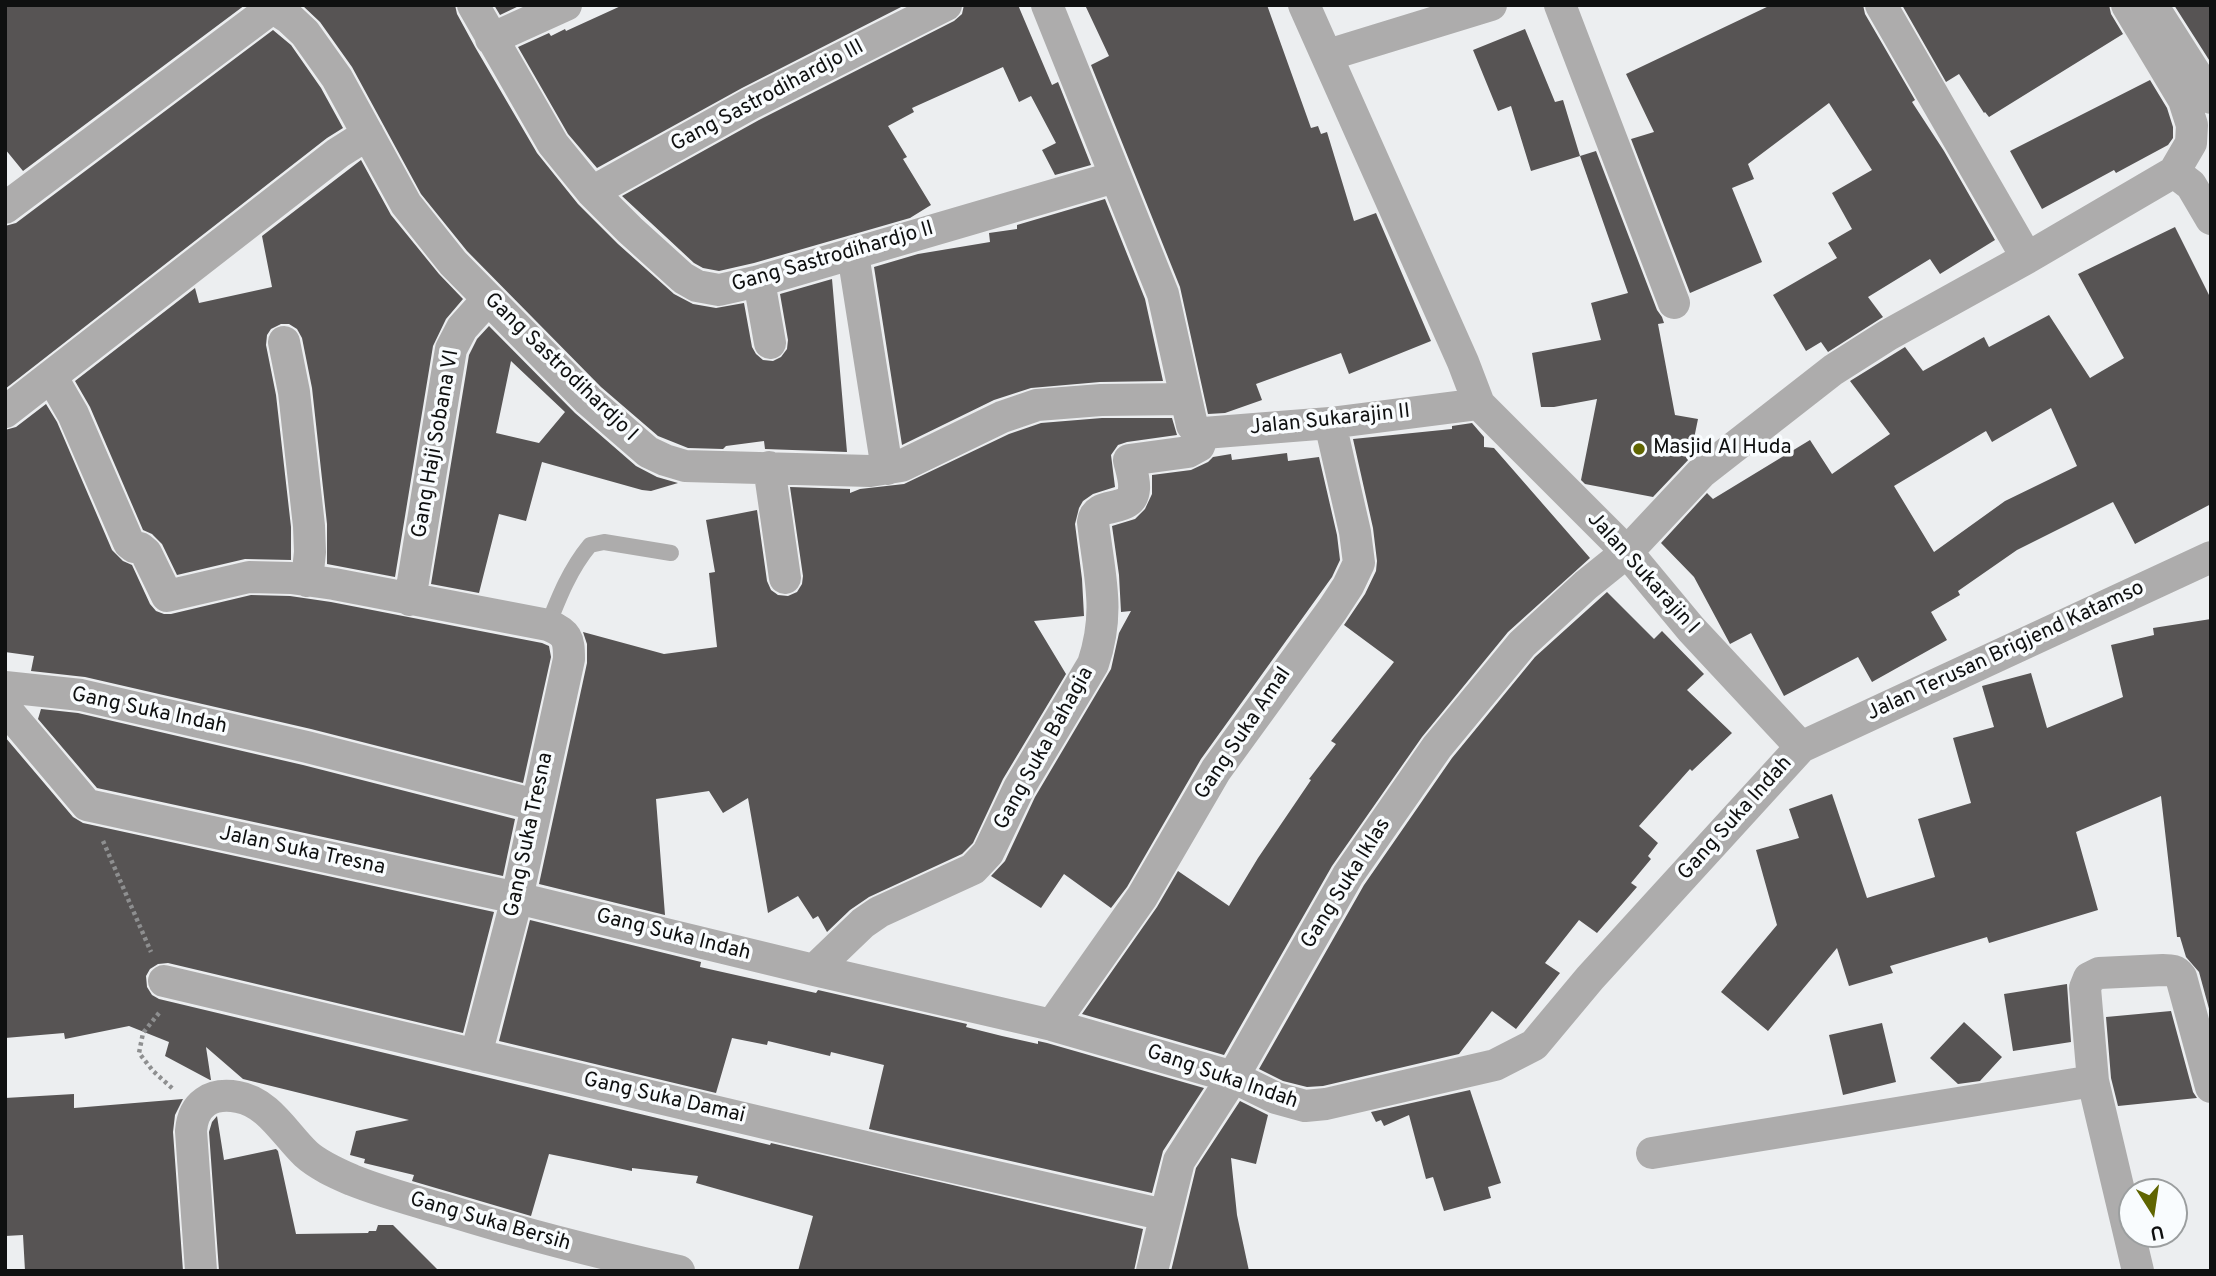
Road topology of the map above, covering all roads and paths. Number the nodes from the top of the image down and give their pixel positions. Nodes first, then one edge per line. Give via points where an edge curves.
1 (473, 5) edge
2 (566, 5) edge
3 (946, 5) edge
4 (1047, 5) edge
5 (1304, 5) edge
6 (1491, 5) edge
7 (1560, 5) edge
8 (1881, 5) edge
9 (2127, 5) edge
10 (2152, 5) edge
11 (270, 6) edge
12 (491, 39) junction
13 (1328, 55) junction
14 (2211, 98) edge
15 (368, 134) junction
16 (2174, 172) junction
17 (1115, 177) junction
18 (592, 192) junction
19 (5, 208) edge
20 (2211, 219) edge
21 (853, 254) junction
22 (2027, 258) junction
23 (759, 281) junction
24 (488, 299) junction
25 (1674, 303) dead end
26 (284, 342) dead end
27 (770, 343) dead end
28 (51, 376) junction
29 (1186, 399) junction
30 (1479, 404) junction
31 (5, 412) edge
32 (1330, 423) junction
33 (1204, 433) junction
34 (769, 467) junction
35 (887, 469) junction
36 (1627, 552) junction
37 (671, 553) dead end
38 (2211, 557) edge
39 (785, 578) dead end
40 (307, 581) junction
41 (410, 600) junction
42 (548, 625) junction
43 (5, 687) edge
44 (5, 708) edge
45 (1801, 747) junction
46 (536, 805) junction
47 (517, 898) junction
48 (814, 971) junction
49 (164, 981) dead end
50 (1052, 1025) junction
51 (476, 1055) junction
52 (1233, 1077) junction
53 (2093, 1081) junction
54 (2211, 1087) edge
55 (1652, 1153) dead end
56 (1165, 1214) junction
57 (201, 1271) edge
58 (678, 1271) edge
59 (1152, 1271) edge
60 (2138, 1271) edge

1 - 12 street, Gang Sastrodihardjo II
2 - 12 street
3 - 18 street, Gang Sastrodihardjo III via 750,104
4 - 17 street
5 - 13 street
6 - 13 street
7 - 25 street
8 - 22 street
9 - 16 street via 2184,100 2192,125 2190,143
10 - 14 street
11 - 15 street, Gang Sastrodihardjo I via 305,33
11 - 19 street
12 - 18 street, Gang Sastrodihardjo II via 553,144
13 - 30 street
15 - 24 street, Gang Sastrodihardjo I via 406,204
15 - 28 street
16 - 20 street via 2191,185
16 - 22 street, Gang Suka Iklas
17 - 21 street, Gang Sastrodihardjo II
17 - 29 street via 1163,294
18 - 23 street, Gang Sastrodihardjo II via 697,286 719,290
21 - 23 street, Gang Sastrodihardjo II
21 - 35 street
22 - 36 street, Gang Suka Iklas via 1833,370 1700,473
23 - 27 street
24 - 34 street, Gang Sastrodihardjo I via 588,400 648,452 685,466
24 - 41 street, Gang Haji Sobana VI via 462,328 451,349
26 - 40 street via 309,526
28 - 31 street
28 - 40 street via 102,476 129,543 146,553 167,596 248,577
29 - 33 street via 1192,425
29 - 35 street, Gang Sastrodihardjo I via 1037,405
30 - 32 street, Jalan Sukarajin II
30 - 36 street, Jalan Sukarajin I
32 - 33 street, Jalan Sukarajin II
32 - 50 street, Gang Suka Amal via 1359,563 1333,610 1216,770 1142,897
33 - 48 street, Gang Suka Bahagia via 1199,446 1188,452 1129,460 1134,488 1130,498 1095,514 1103,592 1099,646 988,853 974,869 879,912
34 - 35 street, Gang Sastrodihardjo I
34 - 39 street
36 - 45 street, Jalan Sukarajin I via 1691,629
36 - 52 street, Gang Suka Iklas via 1522,644 1437,747 1348,875
37 - 42 lane via 604,542 590,545 576,561
38 - 45 street, Jalan Terusan Brigjend Katamso
40 - 41 street
41 - 42 street
42 - 46 street, Gang Suka Tresna via 569,641 569,659
43 - 46 street, Gang Suka Indah via 81,695
44 - 47 street, Jalan Suka Tresna via 87,805
45 - 52 street, Gang Suka Indah via 1534,1045 1495,1065 1326,1104 1304,1106 1276,1098
46 - 47 street, Gang Suka Tresna
47 - 48 street, Gang Suka Indah
47 - 51 street, Gang Suka Tresna
48 - 50 street, Gang Suka Indah
49 - 51 street, Gang Suka Damai
50 - 52 street, Gang Suka Indah
51 - 56 street, Gang Suka Damai
52 - 56 street, Gang Suka Iklas via 1179,1161
53 - 54 street via 2085,988 2089,978 2099,973 2172,970 2181,977
53 - 55 street
53 - 60 street
56 - 59 street, Gang Suka Iklas
57 - 58 street, Gang Suka Bersih via 192,1119 196,1109 219,1097 255,1102 308,1155 353,1180 580,1249

